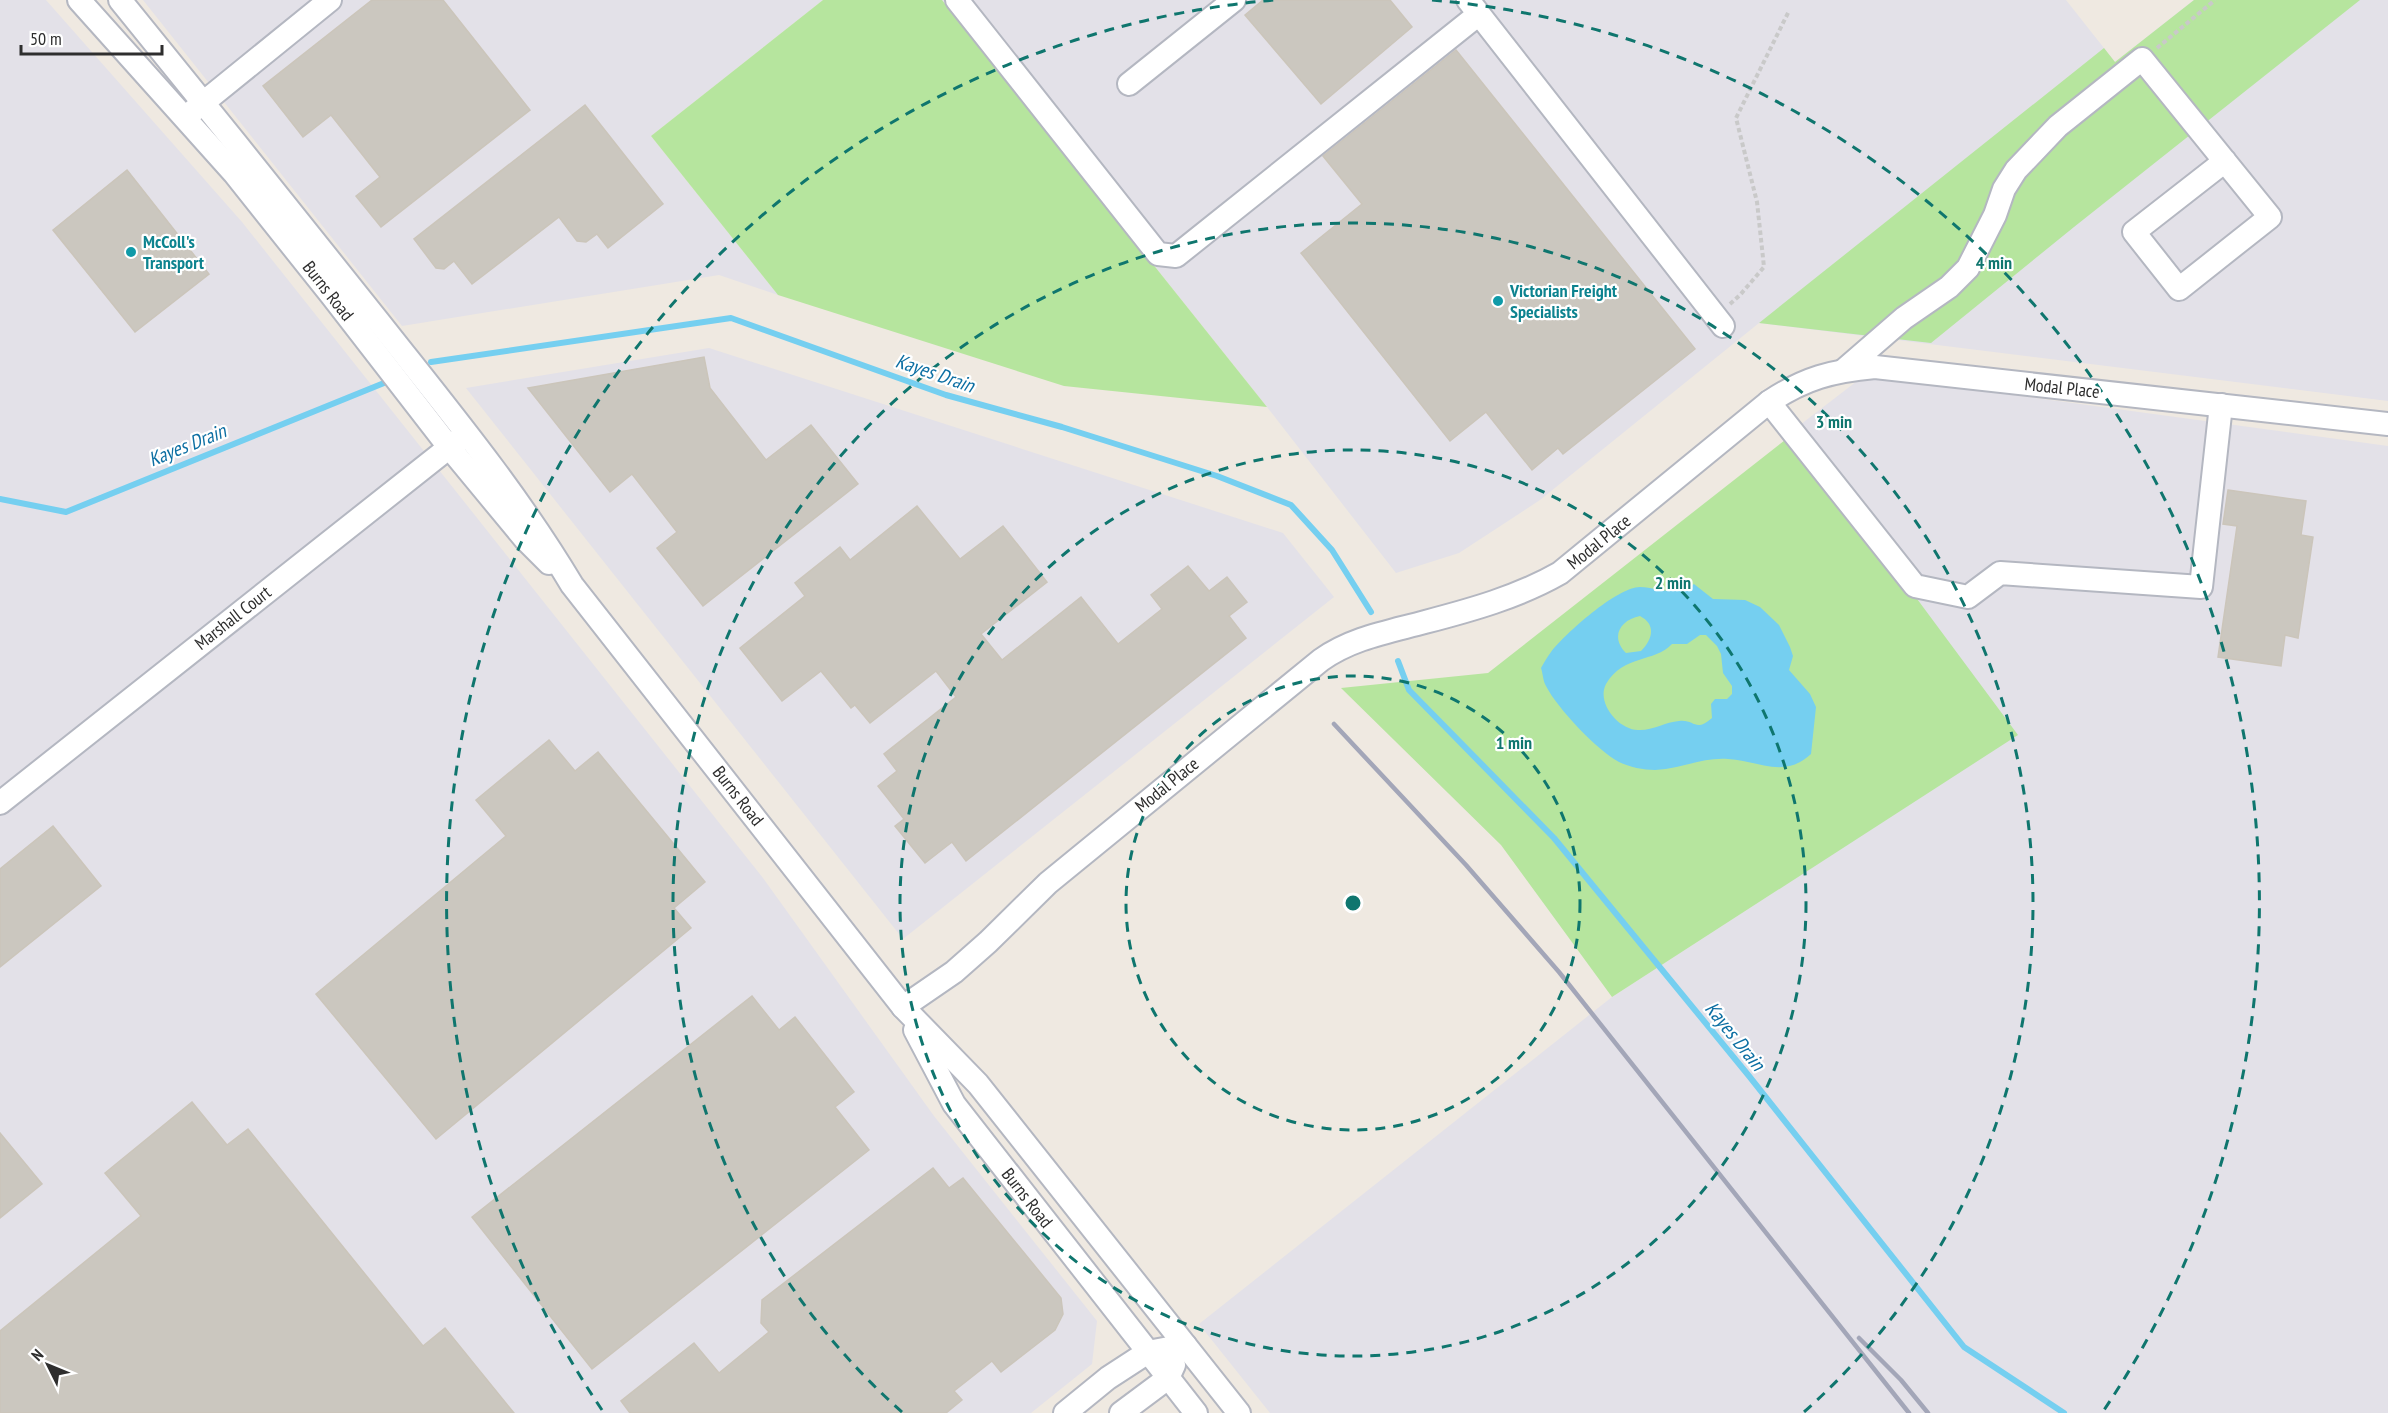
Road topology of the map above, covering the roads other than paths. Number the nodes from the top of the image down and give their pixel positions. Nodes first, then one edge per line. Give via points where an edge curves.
1 (79, 0) edge
2 (120, 0) edge
3 (330, 0) edge
4 (957, 0) edge
5 (1234, 0) edge
6 (1474, 7) edge
7 (1129, 84) dead end
8 (204, 103) junction
9 (184, 118) junction
10 (2225, 161) junction
11 (1719, 320) road end
12 (1844, 370) junction
13 (1769, 402) junction
14 (2221, 405) junction
15 (2388, 424) edge
16 (467, 434) junction
17 (449, 447) junction
18 (572, 585) junction
19 (0, 803) edge
20 (903, 1007) junction
21 (1185, 1345) junction
22 (1148, 1352) junction
23 (1168, 1378) junction
24 (1065, 1413) edge
25 (1121, 1413) edge
26 (1196, 1413) edge
27 (1239, 1413) edge

1 - 9 street, Burns Road
2 - 8 street, Burns Road
3 - 8 street
4 - 6 street via 1158,254 1176,256
5 - 7 street
6 - 11 street
8 - 9 street
8 - 16 street, Burns Road
9 - 17 street, Burns Road via 234,173
10 - 10 street via 2271,217 2179,289 2134,232
10 - 12 street via 2142,60 2058,126 2016,170 1968,268
12 - 13 street, Modal Place via 1815,376
12 - 14 street, Modal Place via 1914,371
13 - 14 street via 1915,586 1968,597 2000,573 2201,587
13 - 20 street, Modal Place via 1560,573 1521,594 1367,637 1328,655 1056,876 954,972
14 - 15 street, Modal Place
16 - 17 street, Marshall Court
16 - 18 street, Burns Road via 540,531
17 - 18 street, Burns Road via 525,538
17 - 19 street, Marshall Court
18 - 20 street, Burns Road
20 - 21 street, Burns Road via 978,1084
20 - 22 street, Burns Road via 954,1104
21 - 22 street
21 - 23 street
21 - 27 street, Burns Road
22 - 23 street, Burns Road
22 - 24 street
23 - 25 street
23 - 26 street, Burns Road

